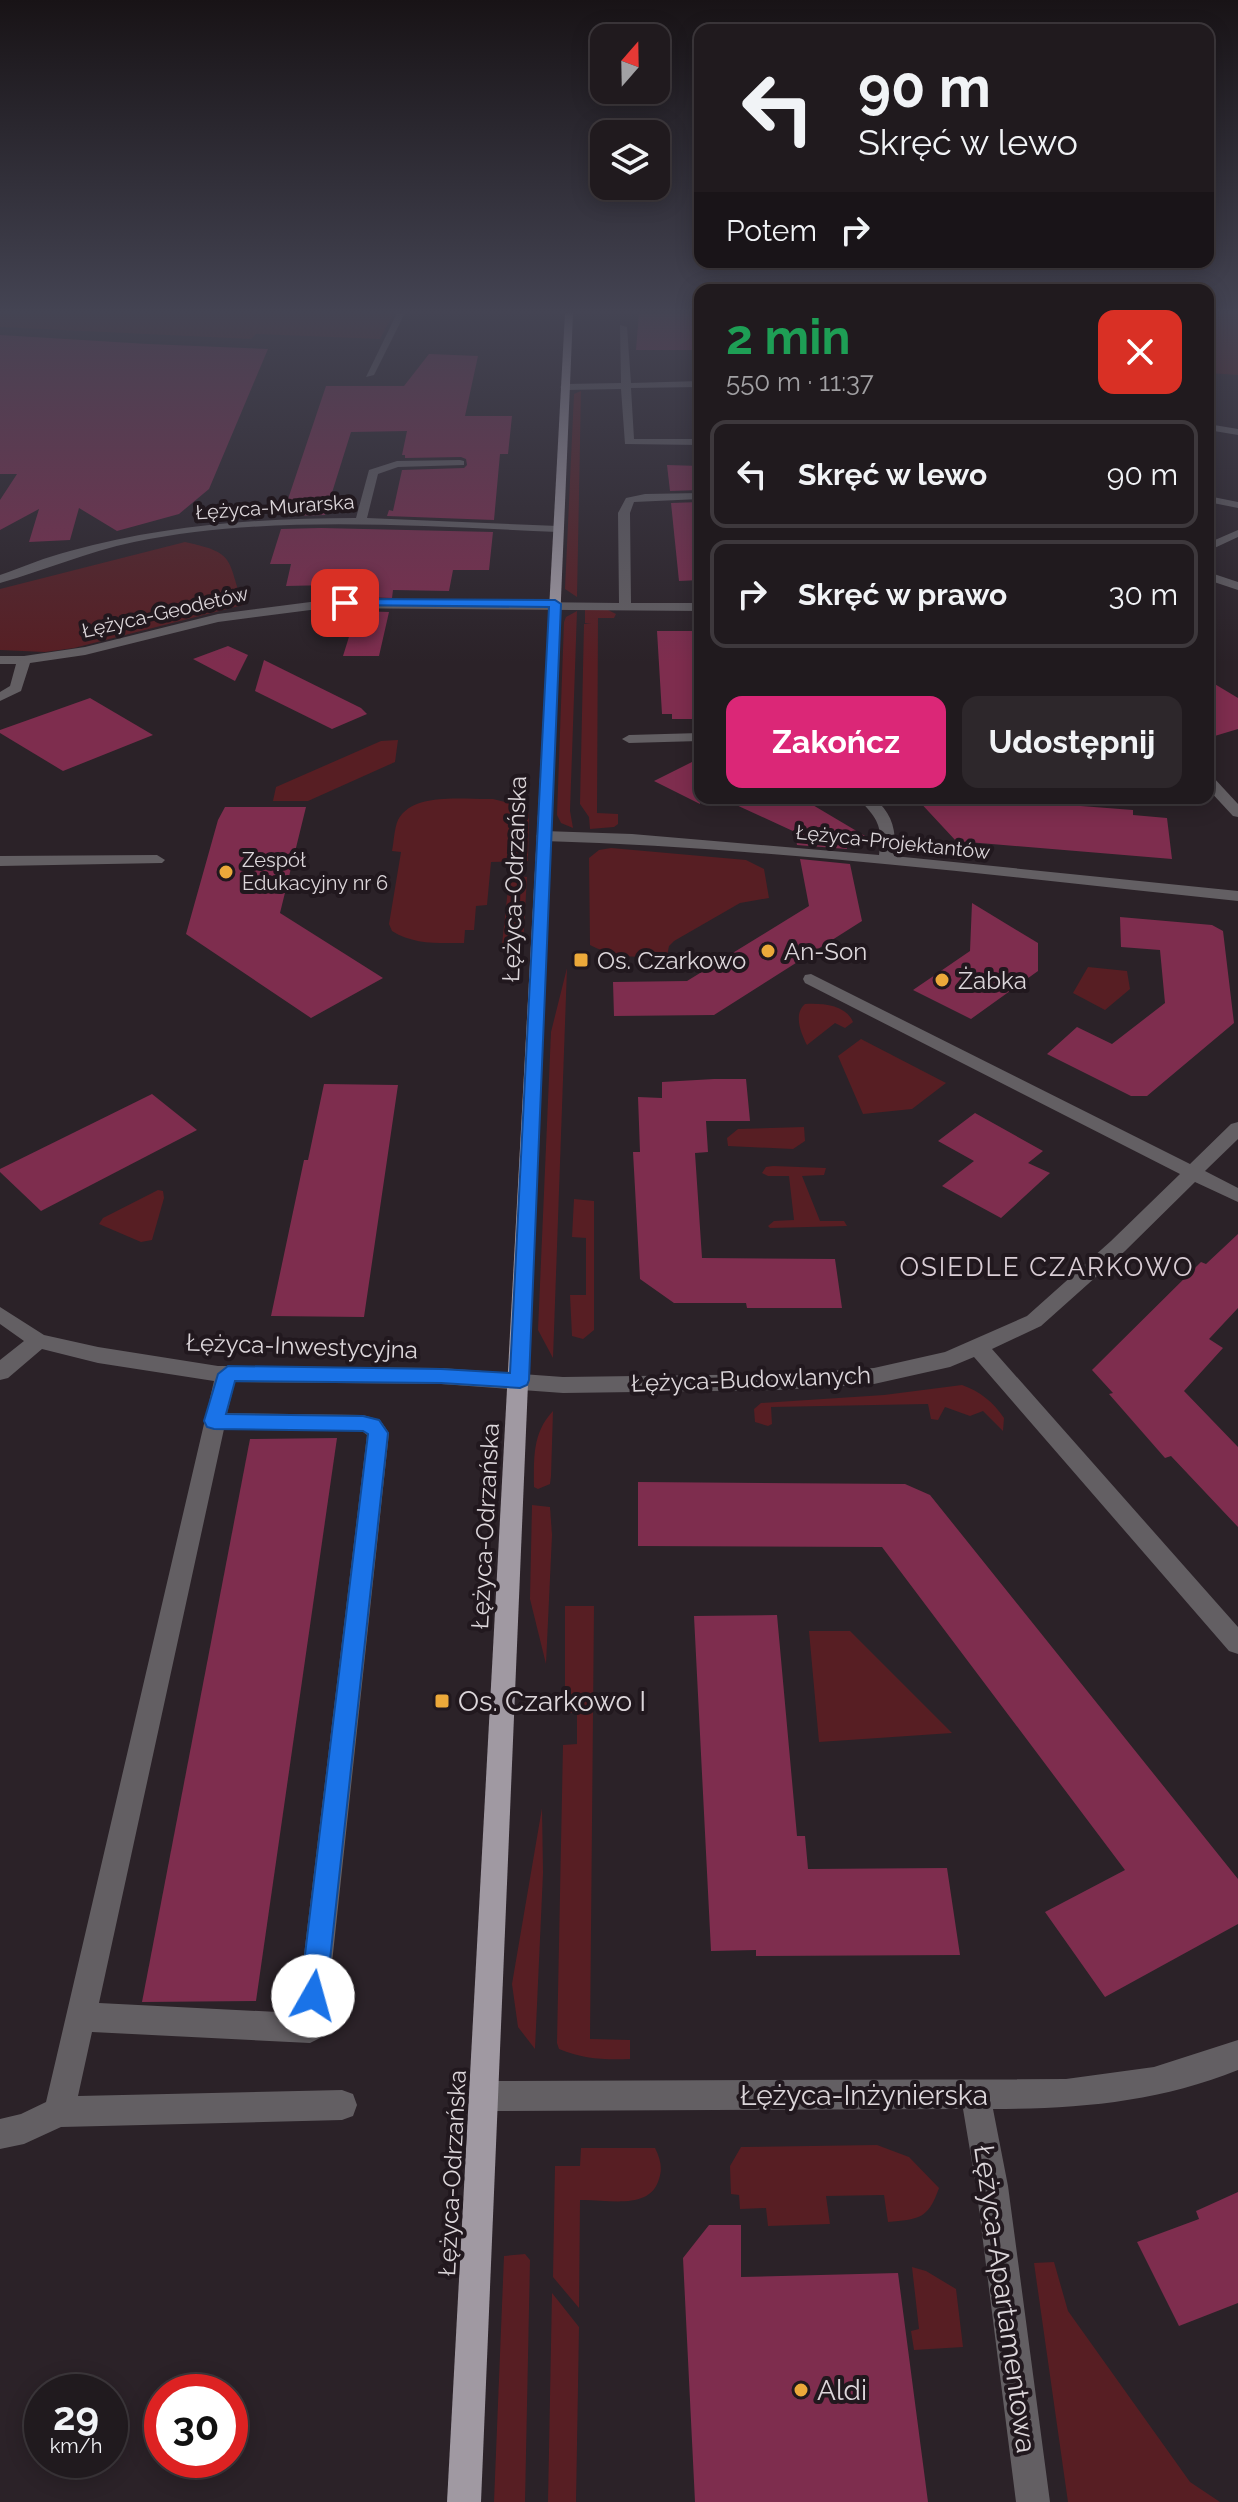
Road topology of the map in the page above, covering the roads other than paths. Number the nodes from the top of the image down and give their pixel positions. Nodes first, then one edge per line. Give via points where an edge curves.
1 (563, 430) edge
2 (629, 430) edge
3 (694, 442) edge
4 (460, 463) dead end
5 (694, 496) edge
6 (1214, 500) edge
7 (1238, 505) edge
8 (361, 521) junction
9 (558, 529) junction
10 (1238, 533) edge
11 (1214, 545) edge
12 (1214, 578) edge
13 (0, 579) edge
14 (1238, 586) edge
15 (555, 604) junction
16 (625, 605) junction
17 (694, 607) edge
18 (0, 660) edge
19 (24, 660) junction
20 (0, 697) edge
21 (694, 737) edge
22 (629, 739) dead end
23 (1214, 787) edge
24 (871, 804) edge
25 (1238, 813) edge
26 (544, 836) junction
27 (157, 860) dead end
28 (886, 860) junction
29 (0, 861) edge
30 (1238, 896) edge
31 (811, 979) dead end
32 (1238, 1128) edge
33 (1194, 1173) junction
34 (1238, 1196) edge
35 (0, 1314) edge
36 (38, 1341) junction
37 (979, 1348) junction
38 (0, 1372) edge
39 (228, 1374) junction
40 (520, 1380) junction
41 (214, 1421) junction
42 (1238, 1644) edge
43 (81, 2017) junction
44 (1238, 2055) edge
45 (484, 2096) junction
46 (976, 2096) junction
47 (342, 2105) dead end
48 (59, 2112) junction
49 (0, 2134) edge
50 (464, 2502) edge
51 (1033, 2502) edge

1 - 9 main road, Łężyca-Odrzańska
2 - 3 street via 629,442
4 - 8 street via 397,464 373,472
5 - 16 street via 630,500 624,513
6 - 7 street
8 - 9 street, Łężyca-Murarska
8 - 13 street, Łężyca-Murarska via 268,523 141,539 74,553
9 - 15 main road, Łężyca-Odrzańska
10 - 11 street
12 - 14 street
15 - 16 street, Łężyca-Geodetów
15 - 19 street, Łężyca-Geodetów via 365,602 261,610
15 - 26 main road, Łężyca-Odrzańska
16 - 17 street, Łężyca-Geodetów
18 - 19 street
19 - 20 street via 16,688
21 - 22 street
23 - 25 street
24 - 28 street via 890,831
26 - 28 street, Łężyca-Projektantów
26 - 40 main road, Łężyca-Odrzańska
27 - 29 street
28 - 30 street, Łężyca-Projektantów
31 - 33 street
32 - 33 street, Łężyca-Budowlanych
33 - 34 street
33 - 37 street, Łężyca-Budowlanych via 1034,1321
35 - 36 street, Łężyca-Inwestycyjna
36 - 38 street
36 - 39 street, Łężyca-Inwestycyjna via 147,1364
37 - 40 street, Łężyca-Budowlanych via 918,1368 843,1378 563,1385
37 - 42 street
39 - 40 street, Łężyca-Inwestycyjna
39 - 41 street
40 - 45 main road, Łężyca-Odrzańska
41 - 43 street
41 - 43 street via 363,1423 378,1433 310,2028
43 - 48 street
44 - 46 street, Łężyca-Inżynierska via 1206,2069 1117,2090
45 - 46 street, Łężyca-Inżynierska
45 - 50 main road, Łężyca-Odrzańska
46 - 51 street, Łężyca-Apartamentowa
47 - 48 street
48 - 49 street

